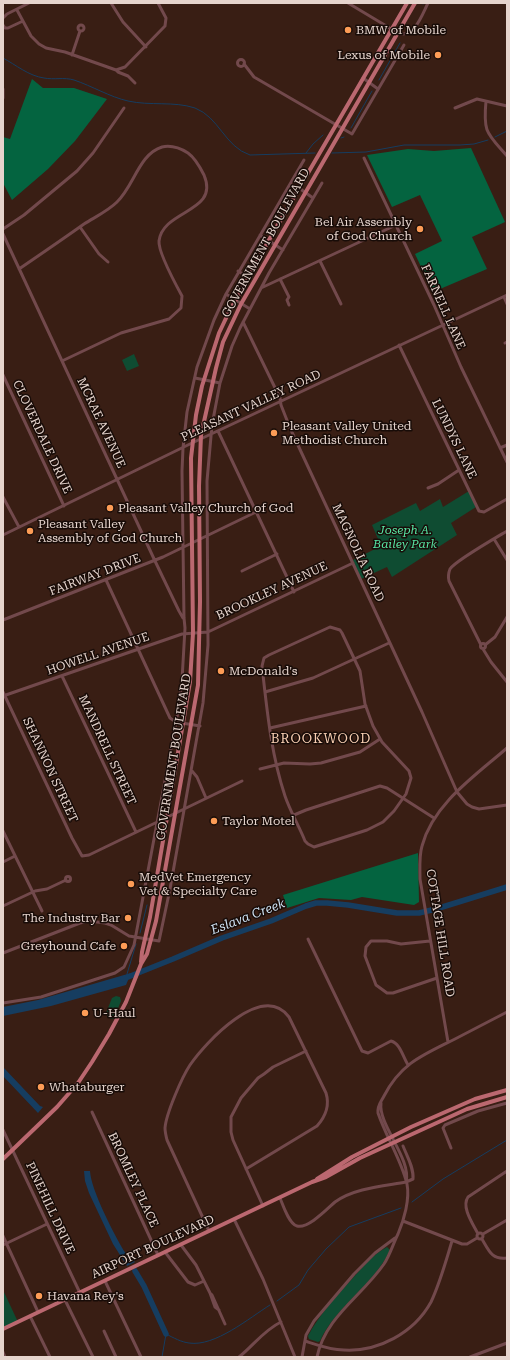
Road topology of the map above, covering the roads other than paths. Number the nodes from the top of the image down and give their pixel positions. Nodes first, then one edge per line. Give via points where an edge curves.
1 (29, 3) edge
2 (111, 3) edge
3 (158, 3) edge
4 (348, 3) edge
5 (407, 3) edge
6 (415, 3) edge
7 (428, 3) edge
8 (17, 10) junction
9 (3, 18) edge
10 (23, 20) junction
11 (3, 25) edge
12 (392, 29) junction
13 (80, 31) dead end
14 (398, 33) junction
15 (404, 45) dead end
16 (146, 47) junction
17 (72, 55) junction
18 (244, 64) dead end
19 (125, 67) junction
20 (116, 70) junction
21 (124, 74) junction
22 (363, 78) junction
23 (369, 82) junction
24 (134, 83) dead end
25 (3, 89) edge
26 (378, 89) junction
27 (3, 98) edge
28 (486, 101) junction
29 (507, 106) edge
30 (124, 108) dead end
31 (455, 108) dead end
32 (336, 125) junction
33 (342, 128) junction
34 (507, 156) edge
35 (364, 158) dead end
36 (304, 160) dead end
37 (292, 181) junction
38 (322, 183) dead end
39 (300, 187) junction
40 (305, 193) junction
41 (313, 198) junction
42 (396, 225) junction
43 (80, 227) junction
44 (3, 229) edge
45 (3, 234) edge
46 (260, 235) junction
47 (269, 240) junction
48 (275, 245) junction
49 (282, 250) junction
50 (320, 261) junction
51 (108, 262) dead end
52 (261, 268) junction
53 (19, 269) junction
54 (238, 271) junction
55 (269, 273) junction
56 (248, 277) junction
57 (280, 279) junction
58 (261, 288) junction
59 (226, 294) junction
60 (505, 296) edge
61 (235, 300) junction
62 (241, 304) junction
63 (341, 304) dead end
64 (507, 304) edge
65 (289, 305) dead end
66 (250, 309) junction
67 (242, 322) junction
68 (442, 325) junction
69 (399, 345) junction
70 (62, 361) junction
71 (3, 375) edge
72 (195, 378) junction
73 (204, 380) junction
74 (212, 381) junction
75 (220, 383) junction
76 (280, 402) junction
77 (218, 431) junction
78 (211, 435) junction
79 (201, 439) junction
80 (192, 443) junction
81 (507, 445) edge
82 (183, 448) junction
83 (500, 448) junction
84 (507, 462) edge
85 (459, 470) junction
86 (117, 480) junction
87 (428, 488) dead end
88 (3, 497) edge
89 (507, 499) edge
90 (64, 506) junction
91 (256, 512) junction
92 (19, 527) junction
93 (507, 531) edge
94 (3, 535) edge
95 (207, 536) junction
96 (494, 539) junction
97 (199, 540) junction
98 (192, 544) junction
99 (183, 548) junction
100 (277, 554) junction
101 (507, 560) edge
102 (155, 561) junction
103 (353, 564) junction
104 (242, 571) dead end
105 (106, 580) junction
106 (294, 592) junction
107 (507, 617) edge
108 (184, 618) junction
109 (3, 620) edge
110 (199, 632) junction
111 (208, 632) junction
112 (193, 633) junction
113 (184, 634) junction
114 (389, 643) junction
115 (481, 644) junction
116 (485, 645) junction
117 (138, 649) junction
118 (483, 649) junction
119 (354, 659) junction
120 (62, 676) junction
121 (507, 682) edge
122 (265, 692) junction
123 (4, 694) edge
124 (366, 706) junction
125 (176, 722) junction
126 (184, 723) junction
127 (191, 724) junction
128 (200, 726) junction
129 (270, 728) junction
130 (380, 739) junction
131 (507, 748) edge
132 (277, 765) junction
133 (260, 769) dead end
134 (192, 771) junction
135 (242, 781) dead end
136 (457, 792) junction
137 (206, 798) junction
138 (403, 798) junction
139 (507, 805) edge
140 (185, 808) junction
141 (175, 813) junction
142 (294, 815) junction
143 (168, 816) junction
144 (434, 818) junction
145 (158, 821) junction
146 (3, 831) edge
147 (136, 832) junction
148 (15, 856) junction
149 (3, 862) edge
150 (66, 880) dead end
151 (33, 892) junction
152 (3, 906) edge
153 (42, 911) dead end
154 (136, 937) junction
155 (145, 938) junction
156 (151, 939) junction
157 (308, 939) dead end
158 (430, 941) junction
159 (3, 953) edge
160 (141, 964) junction
161 (437, 978) junction
162 (3, 1003) edge
163 (507, 1012) edge
164 (446, 1034) junction
165 (448, 1042) junction
166 (441, 1046) junction
167 (306, 1051) junction
168 (408, 1065) junction
169 (507, 1090) edge
170 (507, 1097) edge
171 (476, 1099) junction
172 (507, 1103) edge
173 (477, 1105) junction
174 (478, 1111) junction
175 (92, 1112) dead end
176 (3, 1130) edge
177 (391, 1137) junction
178 (393, 1142) junction
179 (403, 1146) dead end
180 (451, 1148) dead end
181 (12, 1150) junction
182 (3, 1159) edge
183 (246, 1169) junction
184 (507, 1171) edge
185 (312, 1182) junction
186 (406, 1182) junction
187 (280, 1198) junction
188 (263, 1206) junction
189 (234, 1219) junction
190 (507, 1220) edge
191 (403, 1221) junction
192 (47, 1224) junction
193 (209, 1231) junction
194 (478, 1234) junction
195 (483, 1234) junction
196 (397, 1235) junction
197 (3, 1236) edge
198 (477, 1238) junction
199 (482, 1239) junction
200 (452, 1241) junction
201 (5, 1244) edge
202 (181, 1244) junction
203 (165, 1252) junction
204 (158, 1255) junction
205 (507, 1258) edge
206 (105, 1281) junction
207 (204, 1281) junction
208 (80, 1293) junction
209 (66, 1300) junction
210 (38, 1312) junction
211 (30, 1316) junction
212 (281, 1322) junction
213 (225, 1324) dead end
214 (3, 1329) edge
215 (104, 1331) dead end
216 (305, 1341) junction
217 (507, 1343) edge
218 (320, 1346) junction
219 (3, 1352) edge
220 (5, 1357) edge
221 (50, 1357) edge
222 (93, 1357) edge
223 (116, 1357) edge
224 (140, 1357) edge
225 (239, 1357) edge
226 (295, 1357) edge
227 (302, 1357) edge
228 (317, 1357) edge
229 (470, 1357) edge

1 - 8 street
2 - 16 street via 123,22
3 - 16 street via 164,14 165,26
4 - 12 street
5 - 12 main road, GOVERNMENT BOULEVARD
6 - 14 main road, GOVERNMENT BOULEVARD
7 - 14 street via 410,33
8 - 9 street
8 - 10 street
10 - 11 street via 8,28
10 - 17 street via 31,36 39,44
12 - 14 street
12 - 22 main road, GOVERNMENT BOULEVARD
13 - 17 street
14 - 23 main road, GOVERNMENT BOULEVARD
15 - 26 street
16 - 19 street
17 - 20 street
18 - 32 street via 254,77
19 - 20 street
19 - 21 street
20 - 21 street
21 - 24 street
22 - 23 street
22 - 32 main road, GOVERNMENT BOULEVARD
23 - 26 street
23 - 33 main road, GOVERNMENT BOULEVARD
25 - 27 street
26 - 33 street via 352,134
28 - 29 street
28 - 31 street via 477,99
28 - 34 street via 486,128
30 - 44 street via 78,171
32 - 33 street
32 - 39 main road, GOVERNMENT BOULEVARD
33 - 40 main road, GOVERNMENT BOULEVARD
35 - 42 street, FARNELL LANE
36 - 37 street
37 - 39 street
37 - 46 street
38 - 41 street, GOVERNMENT BOULEVARD
39 - 40 street
39 - 47 main road, GOVERNMENT BOULEVARD
40 - 41 street
40 - 48 main road, GOVERNMENT BOULEVARD
41 - 49 street, GOVERNMENT BOULEVARD
42 - 50 street
42 - 68 street, FARNELL LANE
43 - 51 street via 99,254
43 - 53 street
43 - 70 street via 117,202 132,183 145,158 157,149 169,146 181,149 192,156 206,180 206,194 199,204 170,221 160,238 160,248 182,296 179,310 169,319 121,333
45 - 53 street, MCRAE AVENUE
46 - 47 street
46 - 54 street
47 - 48 street
47 - 56 main road, GOVERNMENT BOULEVARD
48 - 49 street
48 - 52 main road, GOVERNMENT BOULEVARD
49 - 55 street, GOVERNMENT BOULEVARD
50 - 57 street
50 - 63 street
52 - 55 street
52 - 62 main road, GOVERNMENT BOULEVARD
53 - 70 street, MCRAE AVENUE
54 - 56 street
54 - 59 street
55 - 58 street, GOVERNMENT BOULEVARD
56 - 61 main road, GOVERNMENT BOULEVARD
57 - 58 street
57 - 65 street
58 - 66 street, GOVERNMENT BOULEVARD
59 - 61 street
59 - 72 street via 205,343
60 - 64 street
60 - 68 street, PLEASANT VALLEY ROAD
61 - 62 street
61 - 73 main road, GOVERNMENT BOULEVARD via 219,334
62 - 66 street
62 - 74 main road, GOVERNMENT BOULEVARD via 223,342
66 - 67 street, GOVERNMENT BOULEVARD
67 - 75 street, GOVERNMENT BOULEVARD
67 - 76 street, MAGNOLIA ROAD
68 - 69 street, PLEASANT VALLEY ROAD
68 - 83 street, FARNELL LANE
69 - 76 street, PLEASANT VALLEY ROAD
69 - 85 street, LUNDYS LANE
70 - 86 street, MCRAE AVENUE
71 - 90 street, CLOVERDALE DRIVE
72 - 73 street
72 - 82 street via 187,412
73 - 74 street
73 - 80 main road, GOVERNMENT BOULEVARD
74 - 75 street
74 - 79 main road, GOVERNMENT BOULEVARD
75 - 78 street, GOVERNMENT BOULEVARD
76 - 77 street, PLEASANT VALLEY ROAD
76 - 103 street, MAGNOLIA ROAD
77 - 78 street, PLEASANT VALLEY ROAD
77 - 91 street
78 - 79 street, PLEASANT VALLEY ROAD
78 - 95 street, GOVERNMENT BOULEVARD via 207,481
79 - 80 street, PLEASANT VALLEY ROAD
79 - 97 main road, GOVERNMENT BOULEVARD via 198,486
80 - 82 street, PLEASANT VALLEY ROAD
80 - 98 main road, GOVERNMENT BOULEVARD
81 - 83 street
82 - 86 street, PLEASANT VALLEY ROAD
82 - 99 street
83 - 84 street, FARNELL LANE
85 - 87 street
85 - 89 street, LUNDYS LANE via 479,511 484,512
86 - 90 street, PLEASANT VALLEY ROAD
86 - 102 street, MCRAE AVENUE
88 - 92 street
90 - 92 street, PLEASANT VALLEY ROAD
91 - 95 street, FAIRWAY DRIVE
91 - 100 street
92 - 94 street, PLEASANT VALLEY ROAD
93 - 96 street
95 - 97 street, FAIRWAY DRIVE
95 - 111 street, GOVERNMENT BOULEVARD
96 - 101 street
96 - 115 street via 457,562 450,569 448,579
97 - 98 street, FAIRWAY DRIVE
97 - 110 main road, GOVERNMENT BOULEVARD
98 - 99 street, FAIRWAY DRIVE
98 - 112 main road, GOVERNMENT BOULEVARD
99 - 102 street, FAIRWAY DRIVE
99 - 108 street
100 - 104 street
100 - 106 street
102 - 105 street, FAIRWAY DRIVE
102 - 108 street, MCRAE AVENUE
103 - 106 street, BROOKLEY AVENUE
103 - 114 street, MAGNOLIA ROAD
105 - 109 street, FAIRWAY DRIVE
105 - 117 street
106 - 111 street, BROOKLEY AVENUE
107 - 116 street via 493,640
108 - 113 street
110 - 111 street, BROOKLEY AVENUE
110 - 112 street, HOWELL AVENUE
110 - 127 main road, GOVERNMENT BOULEVARD via 198,685
111 - 128 street, GOVERNMENT BOULEVARD
112 - 113 street, HOWELL AVENUE
112 - 126 main road, GOVERNMENT BOULEVARD
113 - 117 street, HOWELL AVENUE
113 - 125 street via 182,680
114 - 119 street
114 - 136 street, MAGNOLIA ROAD
115 - 116 street
115 - 118 street
116 - 118 street
117 - 120 street, HOWELL AVENUE
117 - 125 street via 170,718
118 - 121 street
119 - 122 street via 313,678
119 - 122 street via 340,630 331,627 264,658 262,666
119 - 124 street via 360,671
120 - 123 street, HOWELL AVENUE
120 - 147 street, MANDRELL STREET
122 - 129 street
123 - 147 street, SHANNON STREET via 82,856
124 - 129 street
124 - 130 street
125 - 126 street
125 - 145 street
126 - 127 street
126 - 143 main road, GOVERNMENT BOULEVARD
127 - 128 street
127 - 141 main road, GOVERNMENT BOULEVARD
128 - 134 street, GOVERNMENT BOULEVARD
129 - 132 street
130 - 132 street via 360,752 321,763 289,762
130 - 138 street via 410,774 409,788
131 - 136 street, COTTAGE HILL ROAD
132 - 133 street
132 - 142 street via 286,798
134 - 137 street
134 - 140 street, GOVERNMENT BOULEVARD
135 - 137 street
136 - 139 street via 467,804 479,809
136 - 144 street, COTTAGE HILL ROAD
137 - 140 street
138 - 142 street via 380,786
138 - 142 street via 377,826 317,847 310,846
138 - 144 street
140 - 141 street
140 - 156 street, GOVERNMENT BOULEVARD via 161,934 159,941
141 - 143 street
141 - 156 main road, GOVERNMENT BOULEVARD
143 - 145 street
143 - 155 main road, GOVERNMENT BOULEVARD
144 - 158 street, COTTAGE HILL ROAD via 421,852 420,879
145 - 147 street
145 - 154 street
146 - 148 street
148 - 149 street
148 - 151 street
150 - 151 street
151 - 152 street
151 - 153 street
154 - 155 street
154 - 159 street via 124,934 111,925 88,921
154 - 162 street via 127,961 116,973 41,997
155 - 156 street
155 - 160 main road, GOVERNMENT BOULEVARD
156 - 160 main road, GOVERNMENT BOULEVARD
157 - 168 street via 362,1051 368,1052 391,1041 398,1045
158 - 161 street, COTTAGE HILL ROAD
158 - 161 street via 400,944 371,941 365,956 376,985 387,993 394,993
160 - 181 main road, GOVERNMENT BOULEVARD via 118,1018 78,1083 46,1119
161 - 164 street, COTTAGE HILL ROAD
163 - 165 street
164 - 165 street, COTTAGE HILL ROAD
164 - 166 street
165 - 166 street
166 - 168 street
167 - 183 street via 264,1074 241,1098 234,1110 231,1117 232,1136
167 - 183 street via 326,1093 328,1102 322,1121
167 - 193 street via 286,1012 277,1007 261,1006 221,1030 189,1067 180,1084 165,1128
168 - 177 street via 392,1082 382,1100 382,1113
169 - 171 main road, AIRPORT BOULEVARD
170 - 173 main road, AIRPORT BOULEVARD
171 - 173 street
171 - 177 main road, AIRPORT BOULEVARD
172 - 174 street
173 - 174 street
173 - 178 main road, AIRPORT BOULEVARD
174 - 180 street via 445,1125 443,1128
175 - 204 street, BROMLEY PLACE
176 - 181 street, PINEHILL DRIVE
177 - 178 street
177 - 185 main road, AIRPORT BOULEVARD via 342,1162
178 - 185 main road, AIRPORT BOULEVARD
178 - 186 street
179 - 186 street via 413,1173 413,1179
181 - 182 main road, GOVERNMENT BOULEVARD
181 - 192 street, PINEHILL DRIVE
183 - 188 street
184 - 194 street via 468,1197 465,1203
185 - 187 main road, AIRPORT BOULEVARD
186 - 187 street via 357,1192 337,1201 304,1226 291,1223
186 - 191 street via 407,1196
187 - 188 main road, AIRPORT BOULEVARD
188 - 189 main road, AIRPORT BOULEVARD
189 - 193 main road, AIRPORT BOULEVARD
189 - 212 street
190 - 195 street
191 - 196 street
191 - 200 street
192 - 201 street
192 - 208 street, PINEHILL DRIVE
193 - 202 main road, AIRPORT BOULEVARD
194 - 195 street
194 - 198 street
195 - 199 street
196 - 216 street via 349,1279 314,1321
196 - 218 street via 384,1264 332,1322
197 - 201 street
198 - 199 street
198 - 200 street via 468,1244
199 - 205 street via 492,1255 496,1258
200 - 218 street via 430,1302 406,1331 382,1344 368,1348 344,1350
201 - 210 street
202 - 203 main road, AIRPORT BOULEVARD
202 - 207 street
203 - 204 main road, AIRPORT BOULEVARD
203 - 207 street via 188,1282 196,1285
204 - 206 main road, AIRPORT BOULEVARD
206 - 208 main road, AIRPORT BOULEVARD
206 - 224 street
207 - 213 street
208 - 209 main road, AIRPORT BOULEVARD
209 - 210 main road, AIRPORT BOULEVARD
209 - 222 street
210 - 211 main road, AIRPORT BOULEVARD
211 - 214 main road, AIRPORT BOULEVARD
211 - 221 street
212 - 225 street via 267,1330
212 - 226 street
215 - 223 street
216 - 218 street
216 - 227 street
217 - 229 street
218 - 228 street
219 - 220 street

